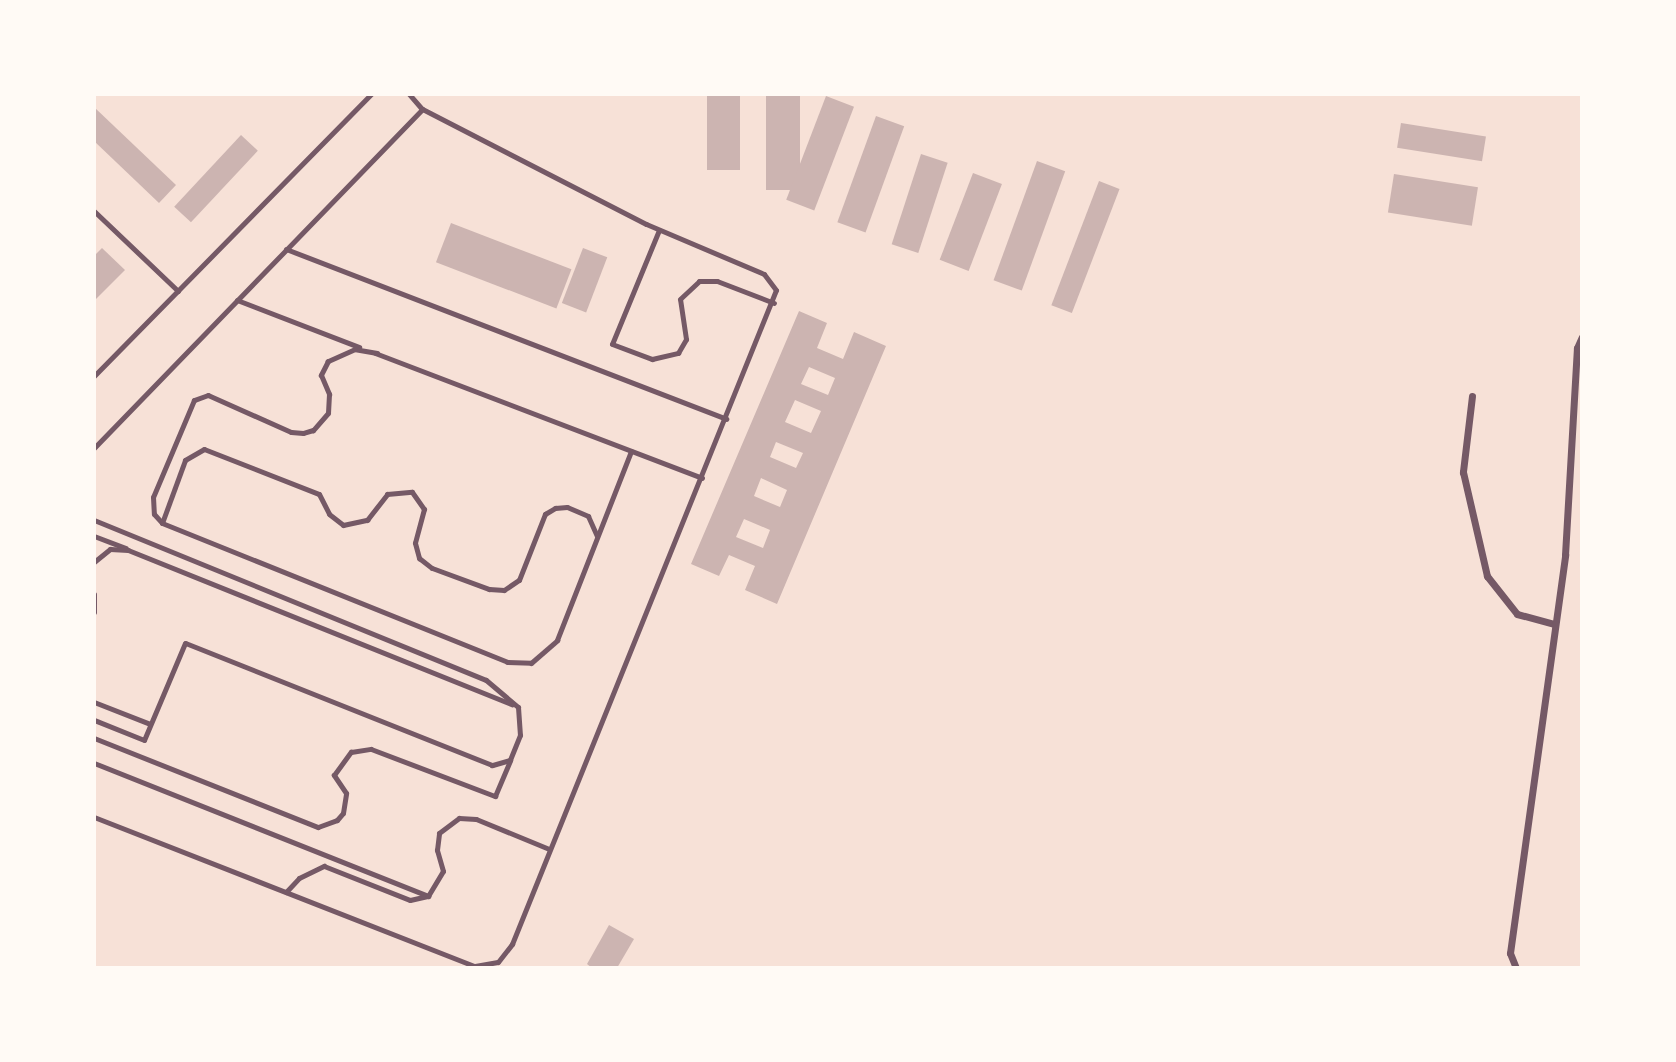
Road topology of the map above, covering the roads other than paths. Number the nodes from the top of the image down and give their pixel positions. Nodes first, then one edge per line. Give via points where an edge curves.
1 (371, 94) edge
2 (409, 94) edge
3 (422, 108) junction
4 (94, 211) edge
5 (659, 230) junction
6 (286, 249) junction
7 (178, 291) junction
8 (237, 300) junction
9 (774, 303) junction
10 (1581, 337) edge
11 (377, 354) junction
12 (94, 376) edge
13 (1472, 396) dead end
14 (726, 419) junction
15 (94, 448) edge
16 (631, 451) junction
17 (702, 478) junction
18 (94, 520) edge
19 (162, 523) junction
20 (94, 536) edge
21 (128, 550) junction
22 (588, 561) junction
23 (94, 562) edge
24 (94, 594) edge
25 (94, 612) edge
26 (1555, 624) junction
27 (94, 702) edge
28 (519, 707) junction
29 (94, 720) edge
30 (150, 724) junction
31 (94, 738) edge
32 (510, 760) junction
33 (94, 763) edge
34 (94, 817) edge
35 (549, 849) junction
36 (286, 892) junction
37 (428, 896) junction
38 (1516, 968) edge

1 - 7 lane
2 - 3 lane
3 - 5 lane
3 - 6 lane
4 - 7 lane
5 - 9 lane via 770,277 776,290
5 - 9 lane via 612,344 652,359 678,353 686,339 680,299 699,281 717,281
6 - 8 lane
6 - 14 lane
7 - 12 lane
8 - 11 lane
8 - 15 lane
9 - 14 lane
10 - 26 street via 1565,555
11 - 16 lane
11 - 19 lane via 355,349 328,361 321,375 329,394 328,413 313,430 303,433 291,432 208,395 194,400 153,496 154,514
13 - 26 street via 1463,472 1487,576 1517,614
14 - 17 lane
16 - 17 lane
16 - 22 lane
17 - 35 lane
18 - 28 lane via 486,680
19 - 22 lane via 519,664 531,663 551,650
19 - 22 lane via 185,460 196,450 211,449 319,494 329,514 343,525 367,520 387,494 412,492 424,509 415,543 419,558 432,568 489,589 504,590 519,580 545,514 555,508 578,509 595,526 595,551
20 - 21 lane via 118,542
21 - 23 lane via 110,550
21 - 28 lane
24 - 25 lane
26 - 38 street via 1510,953
27 - 30 lane
28 - 32 lane via 520,735
29 - 30 lane via 144,740
30 - 32 lane via 185,643 492,765
31 - 32 lane via 318,827 343,813 346,793 334,775 351,752 372,749 495,796
33 - 37 lane
34 - 36 lane
35 - 36 lane via 507,954 487,966 475,966
35 - 37 lane via 468,817 452,821 439,833 437,850 443,870
36 - 37 lane via 299,878 324,866 410,900

